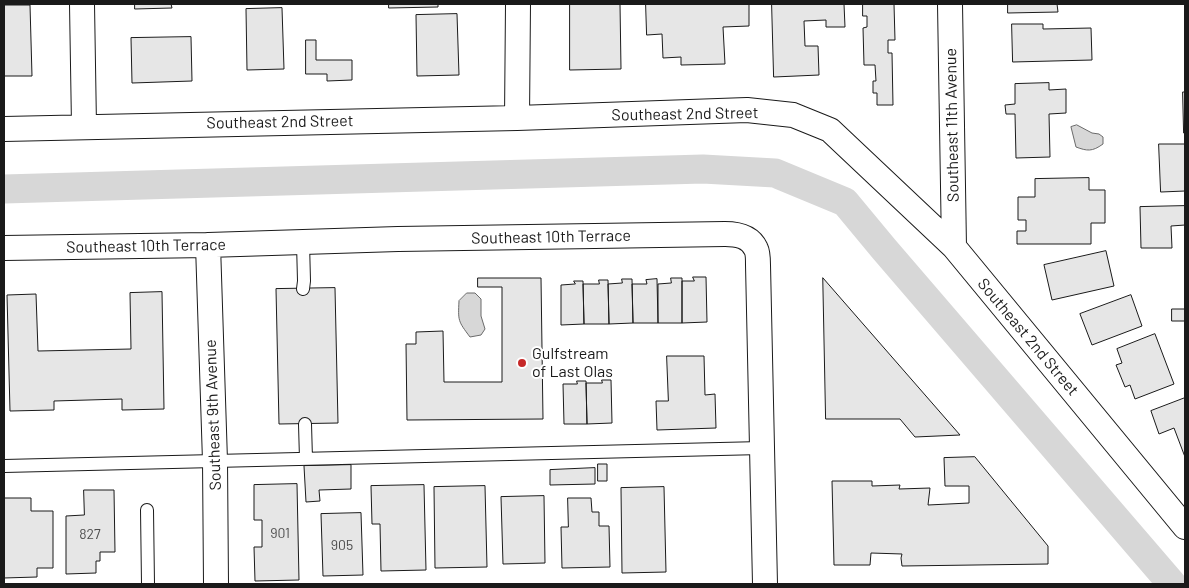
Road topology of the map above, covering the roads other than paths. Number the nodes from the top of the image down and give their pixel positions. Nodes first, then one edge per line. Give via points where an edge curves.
1 (82, 4) edge
2 (518, 4) edge
3 (950, 4) edge
4 (517, 118) junction
5 (84, 126) junction
6 (4, 129) edge
7 (303, 243) junction
8 (208, 245) junction
9 (954, 247) junction
10 (4, 248) edge
11 (303, 289) dead end
12 (305, 424) dead end
13 (762, 448) junction
14 (306, 459) junction
15 (215, 461) junction
16 (4, 466) edge
17 (147, 510) dead end
18 (1185, 527) edge
19 (148, 584) edge
20 (216, 584) edge
21 (765, 584) edge

1 - 5 street
2 - 4 street
3 - 9 street, Southeast 11th Avenue
4 - 5 street, Southeast 2nd Street
4 - 9 street, Southeast 2nd Street via 747,110 793,115 830,130
5 - 6 street, Southeast 2nd Street
7 - 8 street, Southeast 10th Terrace
7 - 11 lane
7 - 13 street, Southeast 10th Terrace via 740,234 756,249 758,265
8 - 10 street, Southeast 10th Terrace
8 - 15 street, Southeast 9th Avenue
9 - 18 street, Southeast 2nd Street
12 - 14 lane
13 - 14 lane
13 - 21 street, Southeast 10th Terrace
14 - 15 lane
15 - 16 lane
15 - 20 street, Southeast 9th Avenue
17 - 19 lane

